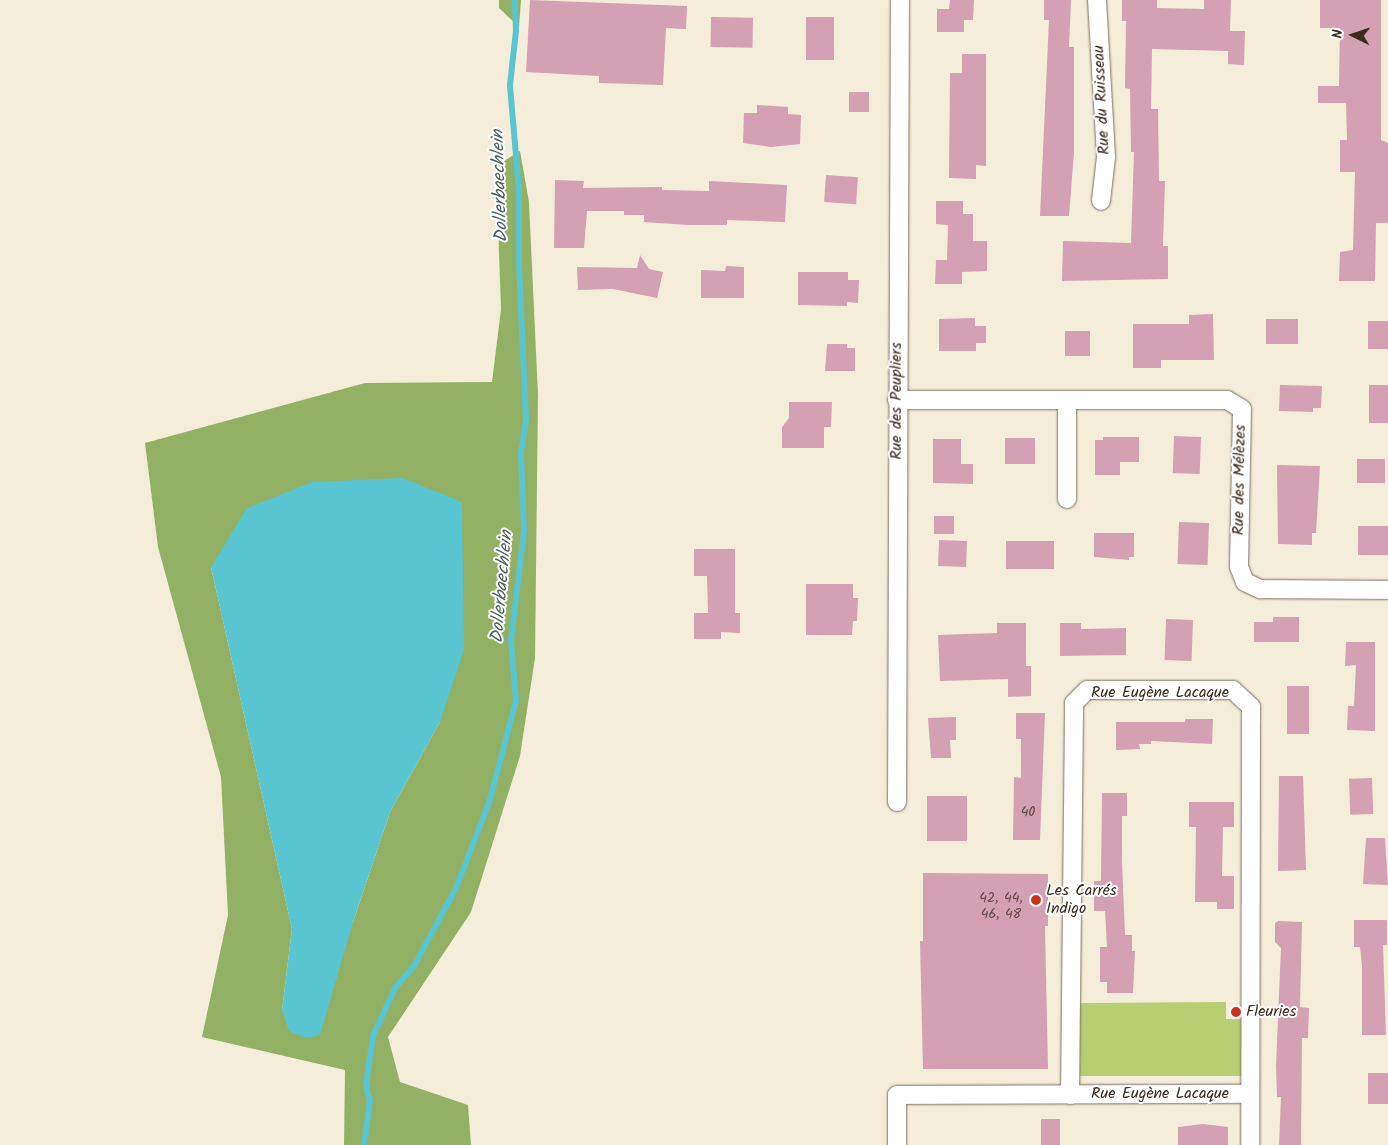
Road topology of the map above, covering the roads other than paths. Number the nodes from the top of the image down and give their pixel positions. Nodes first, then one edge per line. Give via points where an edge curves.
1 (900, 0) edge
2 (1097, 0) edge
3 (1101, 200) dead end
4 (897, 400) junction
5 (1067, 401) junction
6 (1066, 499) dead end
7 (1388, 590) edge
8 (897, 802) dead end
9 (1250, 1094) junction
10 (1070, 1095) junction
11 (897, 1145) edge
12 (1250, 1145) edge

1 - 4 street, Rue des Peupliers
2 - 3 street, Rue du Ruisseau via 1106,157
4 - 5 street, Rue des Mélèzes
4 - 8 street, Rue des Peupliers
5 - 6 street
5 - 7 street, Rue des Mélèzes via 1227,400 1242,409 1238,567 1245,582 1260,589
9 - 10 street, Rue Eugène Lacaque
9 - 10 street, Rue Eugène Lacaque via 1251,707 1233,690 1087,690 1074,703
9 - 12 street, Rue Eugène Lacaque
10 - 11 street, Rue Eugène Lacaque via 897,1095

